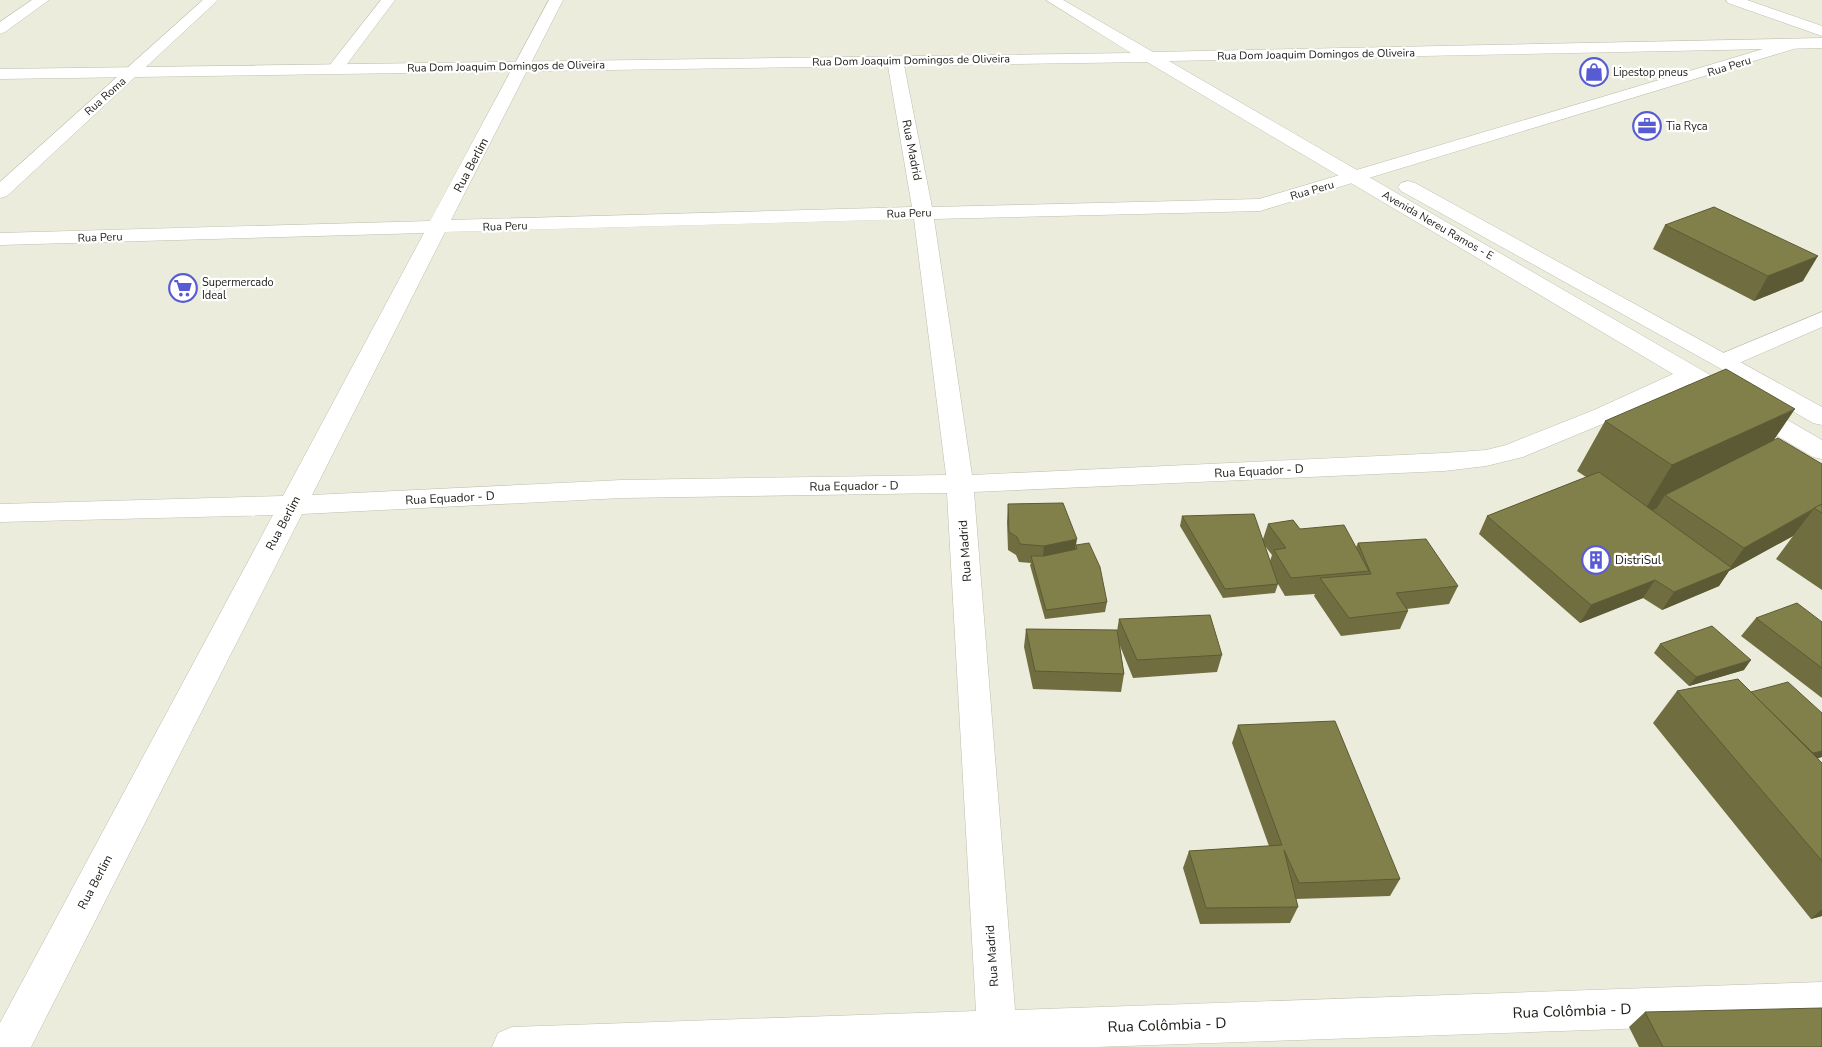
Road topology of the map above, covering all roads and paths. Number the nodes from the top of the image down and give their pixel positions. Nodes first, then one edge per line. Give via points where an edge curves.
1 (42, 0) edge
2 (211, 0) edge
3 (388, 0) edge
4 (556, 0) edge
5 (1733, 0) edge
6 (1073, 4) edge
7 (0, 29) edge
8 (1822, 31) edge
9 (1822, 43) edge
10 (1795, 44) junction
11 (1151, 57) junction
12 (1179, 57) junction
13 (895, 60) junction
14 (522, 66) junction
15 (336, 69) junction
16 (132, 72) junction
17 (0, 74) edge
18 (1379, 171) junction
19 (1356, 178) junction
20 (0, 192) edge
21 (923, 213) junction
22 (438, 228) junction
23 (0, 239) edge
24 (1822, 319) edge
25 (1724, 361) junction
26 (1692, 374) junction
27 (1822, 417) edge
28 (1822, 451) edge
29 (960, 484) junction
30 (292, 505) junction
31 (0, 513) edge
32 (1822, 1002) edge
33 (997, 1039) edge
34 (10, 1047) edge
35 (512, 1047) edge

1 - 7 street
2 - 16 street, Rua Roma
3 - 15 street
4 - 14 street, Rua Berlim
5 - 8 street
6 - 11 street, Avenida Nereu Ramos - E
6 - 12 street, Avenida Nereu Ramos - E
9 - 10 street, Rua Dom Joaquim Domingos de Oliveira
10 - 12 street, Rua Dom Joaquim Domingos de Oliveira
10 - 18 street, Rua Peru
11 - 12 street, Rua Dom Joaquim Domingos de Oliveira
11 - 13 street, Rua Dom Joaquim Domingos de Oliveira
11 - 19 street, Avenida Nereu Ramos - E
12 - 18 street, Avenida Nereu Ramos - E
13 - 14 street, Rua Dom Joaquim Domingos de Oliveira
13 - 21 street, Rua Madrid
14 - 15 street, Rua Dom Joaquim Domingos de Oliveira
14 - 22 street, Rua Berlim
15 - 16 street, Rua Dom Joaquim Domingos de Oliveira
16 - 17 street, Rua Dom Joaquim Domingos de Oliveira
16 - 20 street, Rua Roma
18 - 19 street, Rua Peru
18 - 25 street, Avenida Nereu Ramos - E
19 - 21 street, Rua Peru via 1260,205
19 - 26 street, Avenida Nereu Ramos - E
21 - 22 street, Rua Peru
21 - 29 street, Rua Madrid
22 - 23 street, Rua Peru
22 - 30 street, Rua Berlim
24 - 25 street
25 - 27 street, Avenida Nereu Ramos - E
26 - 28 street, Avenida Nereu Ramos - E
26 - 29 street, Rua Equador - D via 1603,415 1514,451 1486,458
29 - 30 street, Rua Equador - D via 622,489
29 - 33 street, Rua Madrid
30 - 31 street, Rua Equador - D
30 - 34 street, Rua Berlim
32 - 33 street, Rua Colômbia - D
33 - 35 street, Rua Colômbia - D

